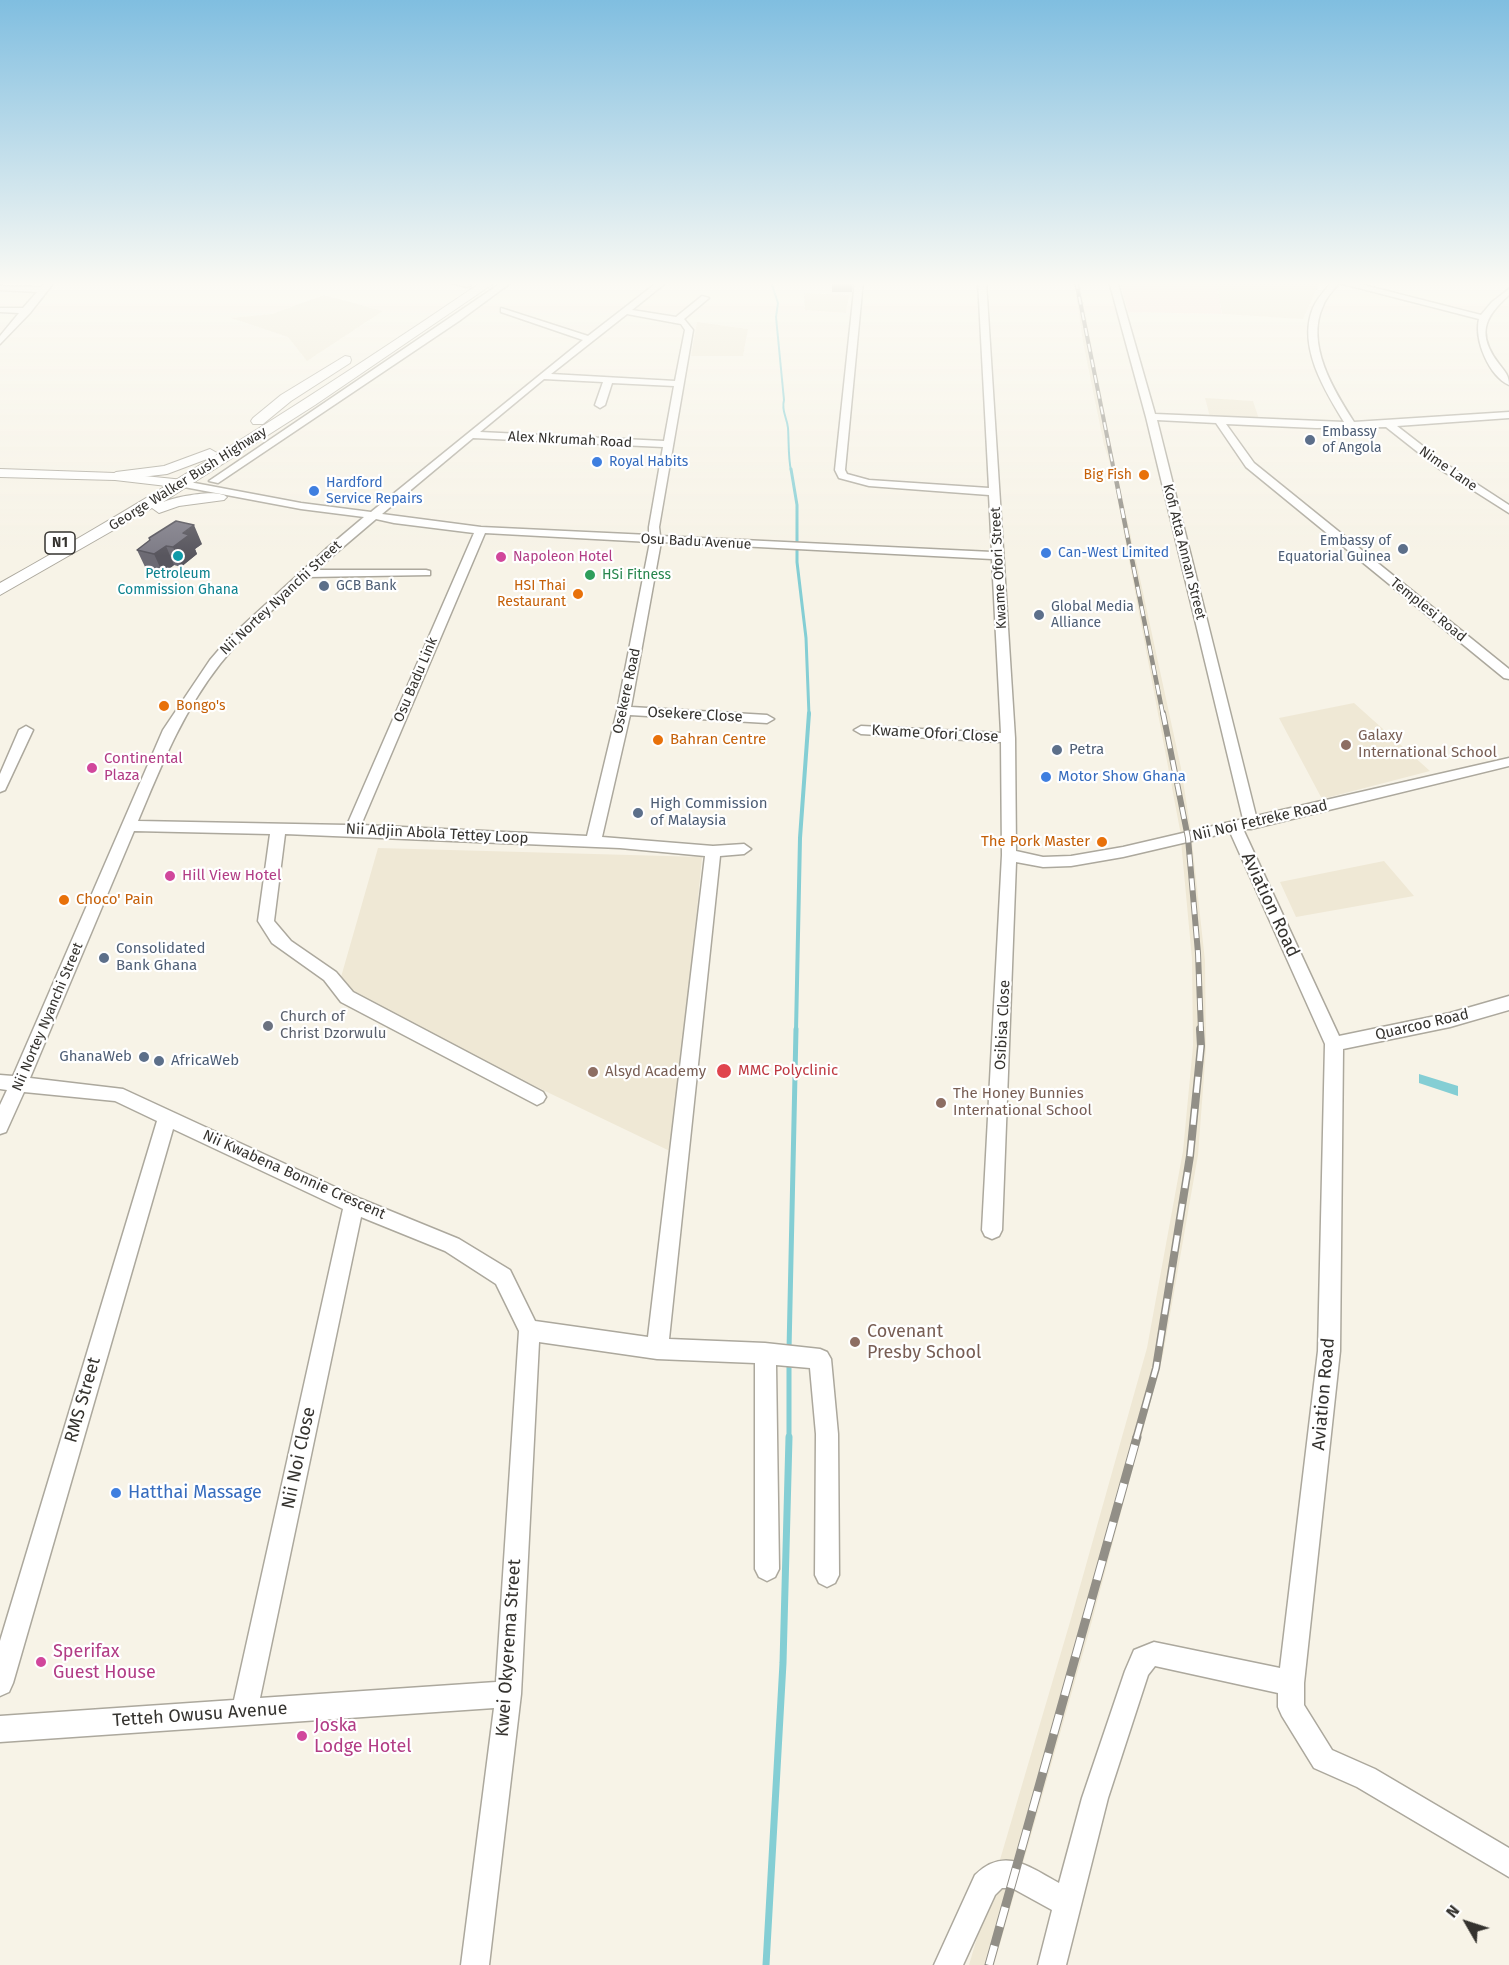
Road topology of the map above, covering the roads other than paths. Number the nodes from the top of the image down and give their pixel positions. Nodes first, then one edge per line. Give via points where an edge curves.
1 (326, 373) edge
2 (334, 373) edge
3 (356, 373) edge
4 (376, 373) edge
5 (546, 373) edge
6 (682, 373) edge
7 (850, 373) edge
8 (987, 373) edge
9 (1137, 373) edge
10 (1324, 373) edge
11 (542, 376) junction
12 (608, 380) junction
13 (680, 384) junction
14 (600, 405) dead end
15 (1509, 415) edge
16 (1151, 417) junction
17 (1220, 421) junction
18 (1351, 424) junction
19 (1389, 424) junction
20 (250, 428) junction
21 (470, 435) junction
22 (670, 444) junction
23 (220, 454) junction
24 (0, 473) edge
25 (214, 481) junction
26 (172, 485) junction
27 (121, 492) junction
28 (994, 492) junction
29 (223, 495) junction
30 (1506, 506) edge
31 (369, 518) junction
32 (107, 530) junction
33 (481, 530) junction
34 (655, 539) junction
35 (72, 550) junction
36 (998, 556) junction
37 (426, 573) dead end
38 (305, 574) junction
39 (0, 577) edge
40 (0, 590) edge
41 (0, 600) edge
42 (1509, 675) edge
43 (624, 711) junction
44 (766, 719) dead end
45 (26, 730) dead end
46 (861, 730) dead end
47 (1008, 738) junction
48 (1509, 762) edge
49 (0, 787) edge
50 (1251, 824) junction
51 (129, 826) junction
52 (1235, 828) junction
53 (278, 829) junction
54 (352, 830) junction
55 (593, 842) junction
56 (744, 849) dead end
57 (713, 851) junction
58 (1010, 855) junction
59 (1509, 1003) edge
60 (1334, 1044) junction
61 (0, 1082) edge
62 (20, 1084) junction
63 (537, 1097) dead end
64 (167, 1117) junction
65 (0, 1126) edge
66 (354, 1205) junction
67 (992, 1230) dead end
68 (529, 1330) junction
69 (657, 1349) junction
70 (774, 1354) junction
71 (767, 1569) dead end
72 (827, 1575) dead end
73 (0, 1683) edge
74 (1291, 1683) junction
75 (508, 1694) junction
76 (244, 1712) junction
77 (0, 1729) edge
78 (1509, 1863) edge
79 (1067, 1903) junction
80 (475, 1965) edge
81 (948, 1965) edge
82 (1052, 1965) edge

1 - 20 highway
2 - 20 highway, George Walker Bush Highway / N1
3 - 23 highway, George Walker Bush Highway / N1
4 - 25 street
5 - 11 street, Nii Nortey Nyanchi Street
6 - 13 street, Osekere Road
7 - 28 street via 840,471 843,476 869,483
8 - 28 street, Kwame Ofori Street
9 - 16 street, Kofi Atta Annan Street
10 - 18 street
11 - 12 street
11 - 21 street, Nii Nortey Nyanchi Street
12 - 13 street
12 - 14 street
13 - 22 street, Osekere Road
15 - 19 street
16 - 17 street
16 - 50 street, Kofi Atta Annan Street
17 - 18 street
17 - 42 street, Templesi Road via 1250,465
18 - 19 street
19 - 30 street, Nime Lane via 1425,453
20 - 23 highway, George Walker Bush Highway / N1
21 - 22 street, Alex Nkrumah Road
21 - 31 street, Nii Nortey Nyanchi Street
22 - 34 street, Osekere Road
23 - 25 highway
23 - 26 highway, George Walker Bush Highway / N1
23 - 27 highway via 167,470
24 - 27 main road
25 - 29 highway
26 - 27 highway, George Walker Bush Highway / N1
26 - 27 main road
26 - 29 street, Osu Badu Avenue
26 - 32 highway, George Walker Bush Highway / N1
27 - 39 highway, George Walker Bush Highway / N1
28 - 36 street, Kwame Ofori Street
29 - 31 street, Osu Badu Avenue
29 - 32 highway via 177,502
31 - 33 street, Osu Badu Avenue
31 - 38 street, Nii Nortey Nyanchi Street
32 - 35 highway, George Walker Bush Highway / N1
33 - 34 street, Osu Badu Avenue
33 - 54 street, Osu Badu Link
34 - 36 street, Osu Badu Avenue
34 - 43 street, Osekere Road
35 - 40 highway, George Walker Bush Highway / N1
35 - 41 highway
36 - 47 street, Kwame Ofori Street
37 - 38 street
38 - 51 street, Nii Nortey Nyanchi Street via 214,663 170,730
43 - 44 street, Osekere Close
43 - 55 street, Osekere Road
45 - 49 street
46 - 47 street, Kwame Ofori Close
47 - 58 street, Kwame Ofori Street
48 - 50 street, Nii Noi Fetreke Road
50 - 52 street, Nii Noi Fetreke Road
51 - 53 street, Nii Adjin Abola Tettey Loop
51 - 62 street, Nii Nortey Nyanchi Street
52 - 58 street, Nii Noi Fetreke Road via 1071,861 1043,862
52 - 60 street, Aviation Road
53 - 54 street, Nii Adjin Abola Tettey Loop
53 - 63 street via 266,921 278,940 330,976 347,997
54 - 55 street, Nii Adjin Abola Tettey Loop
55 - 57 street, Nii Adjin Abola Tettey Loop
56 - 57 street, Nii Adjin Abola Tettey Loop
57 - 69 street
58 - 67 street, Osibisa Close
59 - 60 street, Quarcoo Road via 1450,1020
60 - 74 street, Aviation Road via 1329,1351
61 - 62 street, Nii Kwabena Bonnie Crescent
62 - 64 street, Nii Kwabena Bonnie Crescent via 117,1094
62 - 65 street, Nii Nortey Nyanchi Street
64 - 66 street, Nii Kwabena Bonnie Crescent
64 - 73 street, RMS Street
66 - 68 street, Nii Kwabena Bonnie Crescent via 452,1245 503,1277
66 - 76 street, Nii Noi Close
68 - 69 street
68 - 75 street, Kwei Okyerema Street
69 - 70 street
70 - 71 street
70 - 72 street via 820,1359 826,1407
74 - 78 street, Aviation Road via 1291,1707 1323,1759 1366,1778
74 - 79 street via 1154,1654 1143,1659 1095,1798
75 - 76 street, Tetteh Owusu Avenue
75 - 80 street, Kwei Okyerema Street
76 - 77 street, Tetteh Owusu Avenue
79 - 81 street via 1015,1875 996,1874 985,1885
79 - 82 street

